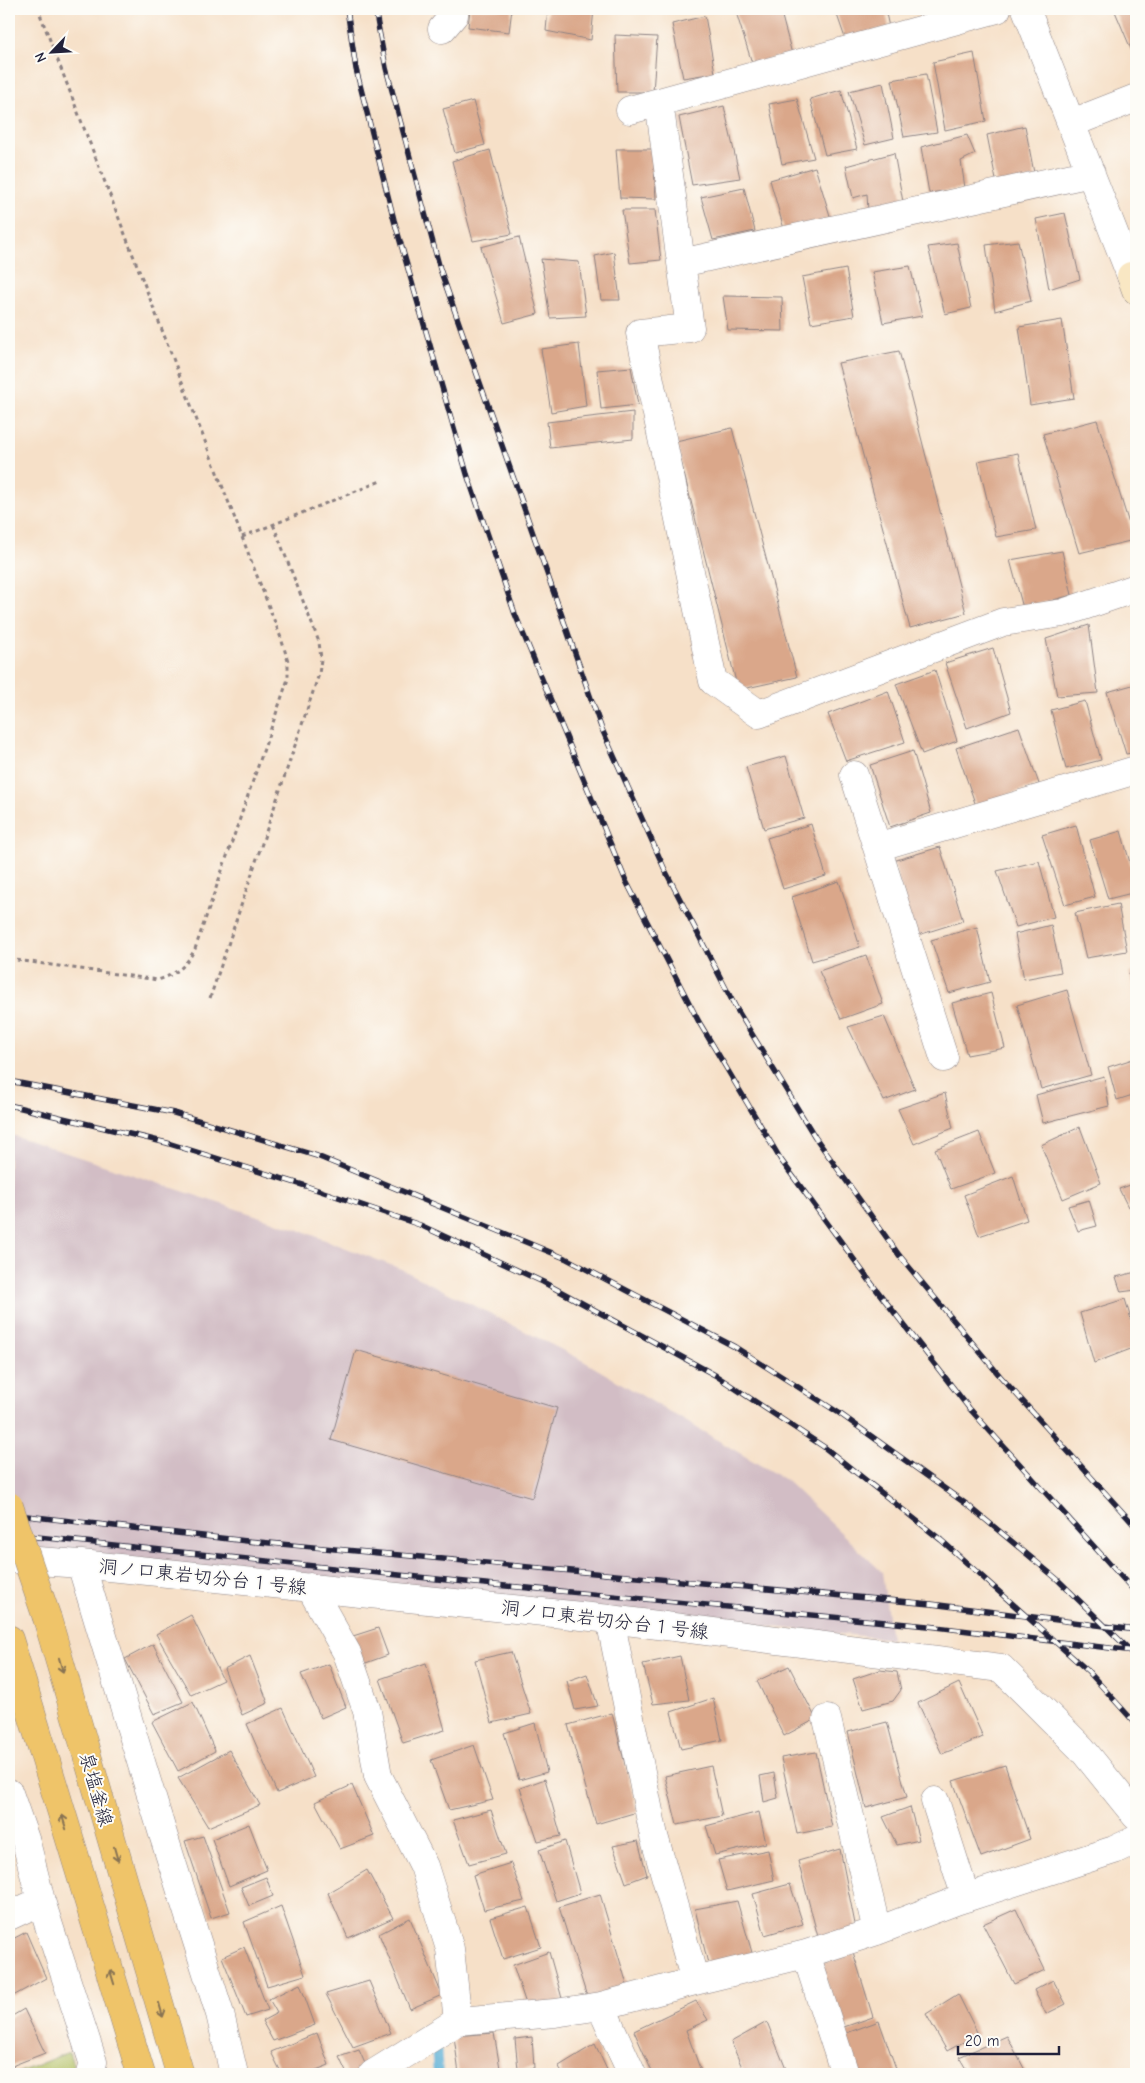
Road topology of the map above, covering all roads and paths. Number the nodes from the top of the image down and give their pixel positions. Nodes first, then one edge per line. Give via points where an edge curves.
1 (38, 9) edge
2 (997, 9) edge
3 (1026, 9) edge
4 (1136, 98) edge
5 (659, 102) junction
6 (630, 110) dead end
7 (1072, 123) junction
8 (1091, 173) junction
9 (681, 263) junction
10 (1134, 283) edge
11 (381, 481) dead end
12 (273, 524) junction
13 (242, 537) junction
14 (1136, 588) edge
15 (1136, 770) edge
16 (854, 775) dead end
17 (876, 847) junction
18 (9, 959) edge
19 (210, 998) dead end
20 (944, 1058) dead end
21 (9, 1506) edge
22 (9, 1559) edge
23 (81, 1564) junction
24 (310, 1587) junction
25 (610, 1619) junction
26 (9, 1639) edge
27 (827, 1719) dead end
28 (9, 1793) edge
29 (935, 1801) dead end
30 (1136, 1816) edge
31 (1136, 1846) edge
32 (966, 1898) junction
33 (41, 1901) junction
34 (9, 1916) edge
35 (877, 1931) junction
36 (806, 1954) junction
37 (695, 1981) junction
38 (601, 2006) junction
39 (458, 2021) junction
40 (90, 2074) edge
41 (141, 2074) edge
42 (180, 2074) edge
43 (234, 2074) edge
44 (373, 2074) edge
45 (632, 2074) edge
46 (845, 2074) edge

1 - 13 path
2 - 5 street
3 - 7 street
4 - 7 street
5 - 6 street
5 - 9 street
7 - 8 street
8 - 9 street
8 - 10 street
9 - 14 street via 690,328 640,333 713,681 759,714 1003,622 1063,612
11 - 12 path
12 - 13 path
12 - 19 path via 319,642 321,659 319,674
13 - 18 path via 281,638 288,661 288,679 195,949 186,965 158,980
15 - 17 street
16 - 17 street
17 - 20 street
21 -> 42 main road, 泉塩釜線, bridge via 47,1618
22 - 23 street, 洞ノ口東岩切分台１号線
23 - 24 street, 洞ノ口東岩切分台１号線
23 - 43 street via 220,2014
24 - 25 street, 洞ノ口東岩切分台１号線
24 - 39 street via 347,1653 367,1711 378,1776 424,1866 450,1949
25 - 30 street, 洞ノ口東岩切分台１号線 via 1001,1668 1082,1749
25 - 37 street via 654,1836
41 -> 26 main road
27 - 35 street
28 - 33 street
29 - 32 street
31 - 32 street via 1133,1841
32 - 35 street
33 - 34 street
33 - 40 street via 93,2062
35 - 36 street
36 - 37 street
36 - 46 street
37 - 38 street
38 - 39 street via 555,2014
38 - 45 street
39 - 44 street

